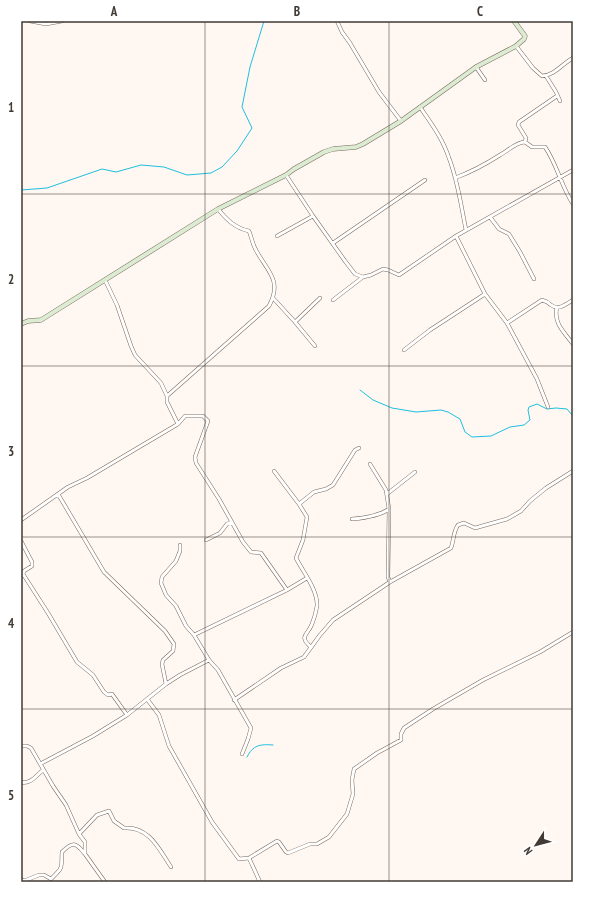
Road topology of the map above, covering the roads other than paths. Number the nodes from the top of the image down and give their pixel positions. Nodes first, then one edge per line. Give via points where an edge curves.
1 (30, 21) edge
2 (62, 21) edge
3 (337, 21) edge
4 (514, 21) edge
5 (516, 46) junction
6 (573, 58) edge
7 (476, 68) junction
8 (546, 76) junction
9 (485, 80) dead end
10 (557, 96) junction
11 (560, 102) dead end
12 (420, 107) junction
13 (401, 121) junction
14 (525, 142) junction
15 (573, 170) edge
16 (286, 175) junction
17 (455, 178) junction
18 (559, 178) junction
19 (425, 180) dead end
20 (573, 204) edge
21 (218, 209) junction
22 (313, 216) junction
23 (490, 217) junction
24 (466, 230) junction
25 (276, 236) dead end
26 (456, 236) junction
27 (332, 243) junction
28 (363, 277) junction
29 (534, 279) dead end
30 (105, 280) junction
31 (485, 294) junction
32 (273, 298) junction
33 (320, 298) dead end
34 (333, 300) dead end
35 (573, 300) edge
36 (557, 307) junction
37 (295, 322) junction
38 (507, 323) junction
39 (21, 324) edge
40 (573, 344) edge
41 (315, 346) dead end
42 (404, 350) dead end
43 (167, 396) junction
44 (548, 407) dead end
45 (178, 424) junction
46 (359, 448) dead end
47 (370, 464) dead end
48 (274, 471) dead end
49 (415, 472) dead end
50 (573, 472) edge
51 (58, 494) junction
52 (386, 494) junction
53 (299, 504) junction
54 (389, 509) junction
55 (352, 519) dead end
56 (21, 520) edge
57 (232, 522) junction
58 (206, 540) dead end
59 (21, 541) edge
60 (180, 545) dead end
61 (22, 571) edge
62 (307, 578) junction
63 (390, 582) junction
64 (286, 590) junction
65 (573, 632) edge
66 (194, 635) junction
67 (311, 647) junction
68 (209, 660) junction
69 (166, 684) junction
70 (147, 699) junction
71 (234, 700) junction
72 (127, 715) junction
73 (21, 746) edge
74 (242, 754) dead end
75 (40, 764) junction
76 (43, 770) junction
77 (21, 782) edge
78 (79, 834) junction
79 (85, 854) junction
80 (249, 858) junction
81 (171, 867) dead end
82 (21, 879) edge
83 (48, 881) edge
84 (105, 882) edge
85 (260, 882) edge

1 - 2 street via 46,24
3 - 13 street via 379,92
4 - 5 street via 525,36
5 - 7 street
5 - 8 street via 533,68 542,76
6 - 8 street via 556,72
7 - 9 street
7 - 12 street
8 - 10 street
10 - 11 street
10 - 14 street via 519,122 518,125 526,138
12 - 13 street
12 - 17 street via 436,130 449,157
13 - 16 street via 356,147 324,152
14 - 17 street
14 - 18 street via 532,148 545,147
15 - 18 street
16 - 21 street
16 - 22 street
17 - 24 street
18 - 20 street
18 - 23 street
19 - 27 street
21 - 30 street
21 - 32 street via 228,221 249,231 254,247 273,278
22 - 25 street
22 - 27 street
23 - 24 street
23 - 29 street via 499,229 509,234
24 - 26 street
26 - 28 street via 399,275 383,269
26 - 31 street
27 - 28 street via 356,274
28 - 34 street
30 - 39 street via 41,320
30 - 43 street via 135,355 161,383
31 - 38 street
31 - 42 street
32 - 37 street
32 - 43 street via 268,306
33 - 37 street
35 - 36 street via 560,308
36 - 38 street via 542,300
36 - 40 street via 555,316
37 - 41 street
38 - 44 street via 537,379
43 - 45 street via 167,402
45 - 51 street
45 - 57 street via 184,416 203,416 208,421 195,457 196,463
46 - 53 street via 354,450 333,485 314,492
47 - 52 street
48 - 53 street
49 - 52 street
50 - 63 street via 546,488 521,511 507,519 475,528 464,523 458,525 454,530 451,548
51 - 56 street
51 - 69 street via 104,572 165,631 174,644 173,651 162,664
52 - 54 street
53 - 62 street via 307,517 303,540 296,558
54 - 55 street
54 - 63 street
57 - 58 street via 220,533
57 - 64 street via 243,542 251,552 261,553
59 - 61 street via 32,562 32,566
60 - 66 street via 176,561 162,577 161,583 166,595
61 - 72 street via 76,662 93,675 104,692 112,694
62 - 64 street
62 - 67 street via 312,584 317,605 312,625 304,635 304,639
63 - 67 street via 333,620
64 - 66 street
65 - 80 street via 540,652 483,680 404,728 401,740 354,770 353,794 347,814 329,836 317,844 310,844 288,853 277,841
66 - 68 street
67 - 71 street via 304,657 281,668
68 - 69 street
68 - 71 street via 218,670
69 - 70 street
70 - 72 street
70 - 80 street via 159,715 169,746 212,822 239,859
71 - 74 street via 251,728
72 - 75 street
73 - 75 street via 31,748
75 - 76 street
76 - 77 street via 33,780
76 - 78 street via 66,805
78 - 79 street via 85,842
78 - 81 street via 97,815 109,811 114,821 124,828 142,831 152,840
79 - 83 street via 70,844 62,852 61,869
79 - 84 street
80 - 85 street
82 - 83 street via 24,881 44,875

